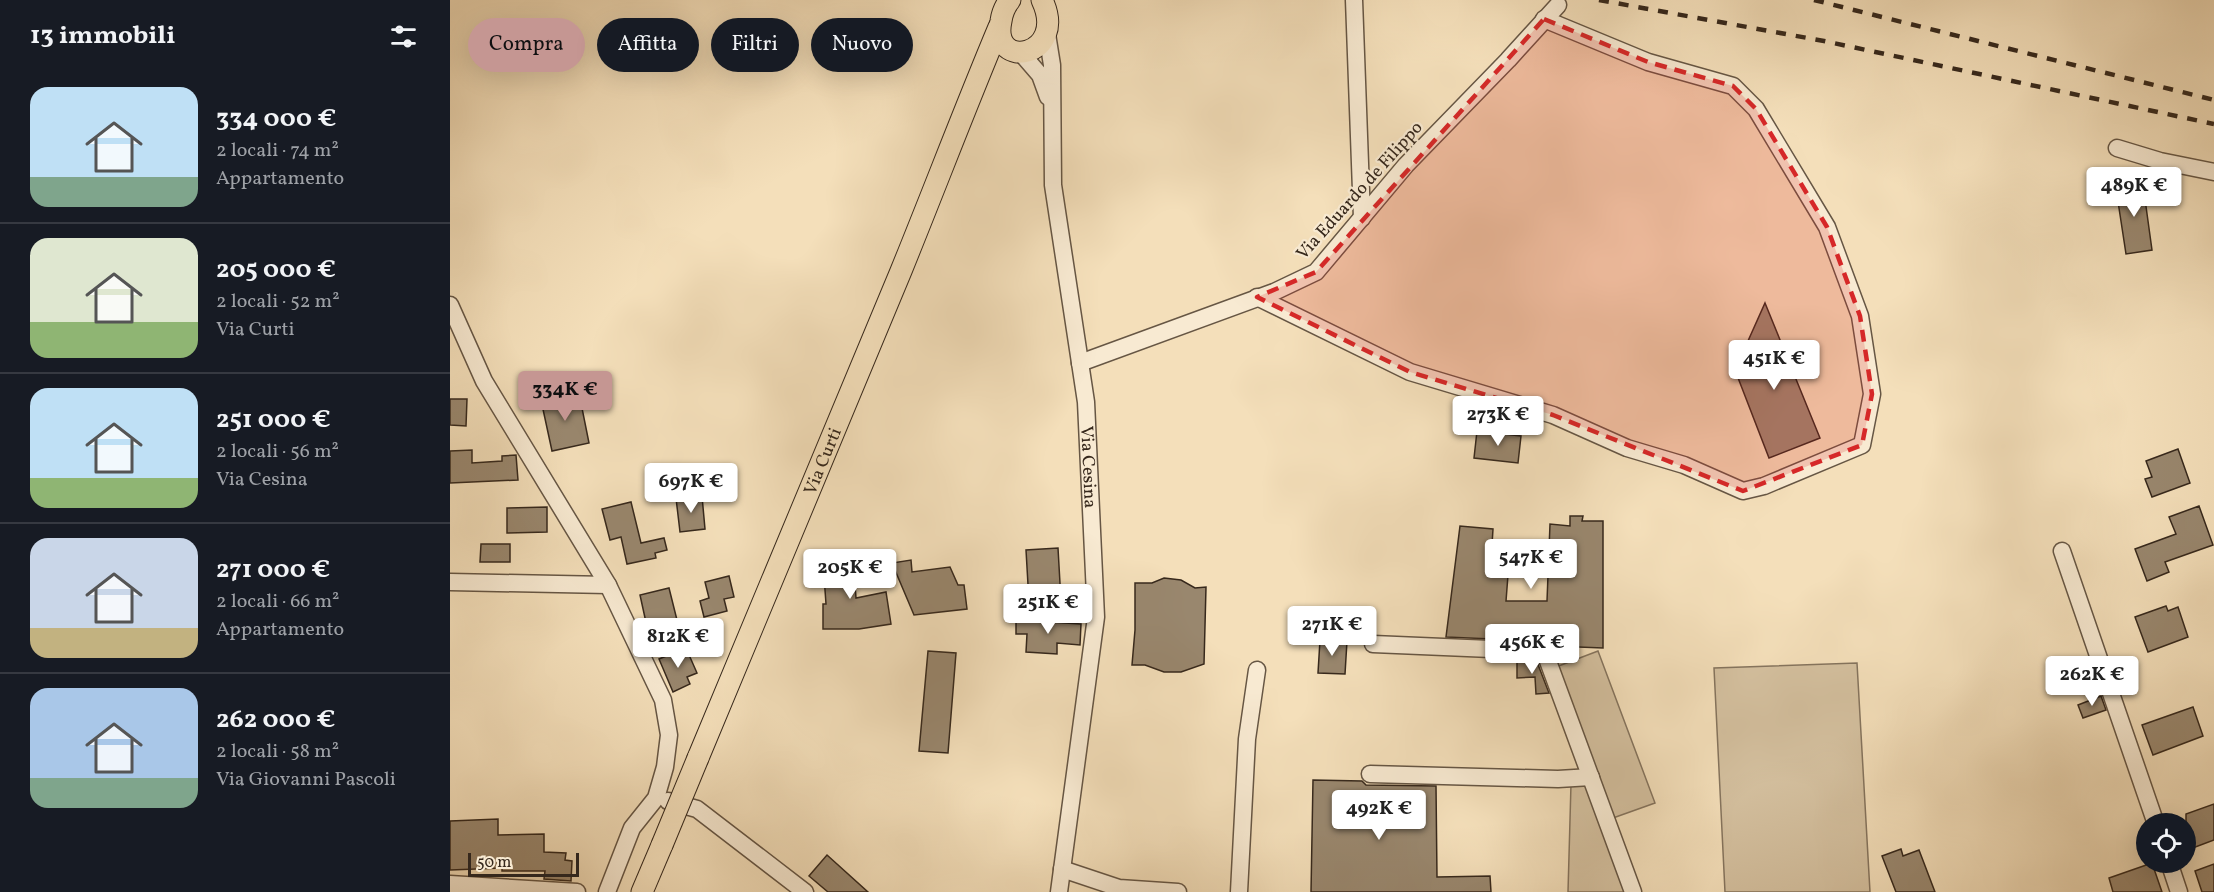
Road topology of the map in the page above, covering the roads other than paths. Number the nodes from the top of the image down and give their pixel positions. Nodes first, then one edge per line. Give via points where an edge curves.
1 (1010, 0) edge
2 (1042, 0) edge
3 (1354, 0) edge
4 (1557, 5) dead end
5 (1544, 19) junction
6 (999, 27) junction
7 (1047, 34) junction
8 (1016, 52) junction
9 (977, 79) junction
10 (1053, 109) junction
11 (2117, 148) dead end
12 (2214, 172) edge
13 (1362, 218) junction
14 (1257, 297) junction
15 (450, 305) edge
16 (456, 329) edge
17 (1080, 363) junction
18 (2062, 551) dead end
19 (450, 582) edge
20 (608, 585) junction
21 (1373, 644) dead end
22 (1257, 670) dead end
23 (1370, 774) dead end
24 (1591, 777) junction
25 (656, 798) junction
26 (2152, 813) edge
27 (1062, 869) junction
28 (2173, 873) edge
29 (450, 884) edge
30 (577, 892) edge
31 (607, 892) edge
32 (642, 892) edge
33 (806, 892) edge
34 (1059, 892) edge
35 (1178, 892) edge
36 (1239, 892) edge
37 (1633, 892) edge
38 (2179, 892) edge

1 - 6 main road
2 - 7 main road
3 - 13 street
4 - 5 street, Via Eduardo de Filippo
5 - 13 street, Via Eduardo de Filippo via 1406,165
5 - 14 street via 1648,62 1733,86 1756,109 1827,228 1860,316 1872,394 1862,445 1743,491 1684,465 1627,448 1553,415 1410,372
6 - 8 main road, Via Cesina via 1004,46
6 - 9 main road, Via Curti
7 - 8 main road via 1033,49
7 - 10 street
8 - 9 main road
8 - 10 street, Via Cesina via 1040,75
9 - 32 main road, Via Curti, bridge
10 - 17 street, Via Cesina via 1053,185
11 - 12 street
13 - 14 street, Via Eduardo de Filippo via 1316,272
14 - 17 street, Via Eduardo de Filippo
15 - 16 street
16 - 20 street
17 - 27 street, Via Cesina via 1086,402 1096,616
18 - 26 street
19 - 20 street
20 - 25 street via 663,700 669,735
21 - 24 street via 1545,653
22 - 36 street via 1246,739
23 - 24 street
24 - 37 street
25 - 31 street via 632,828
25 - 33 street via 697,808
27 - 34 street, Via Cesina
27 - 35 street via 1119,888
28 - 38 street
29 - 30 street

